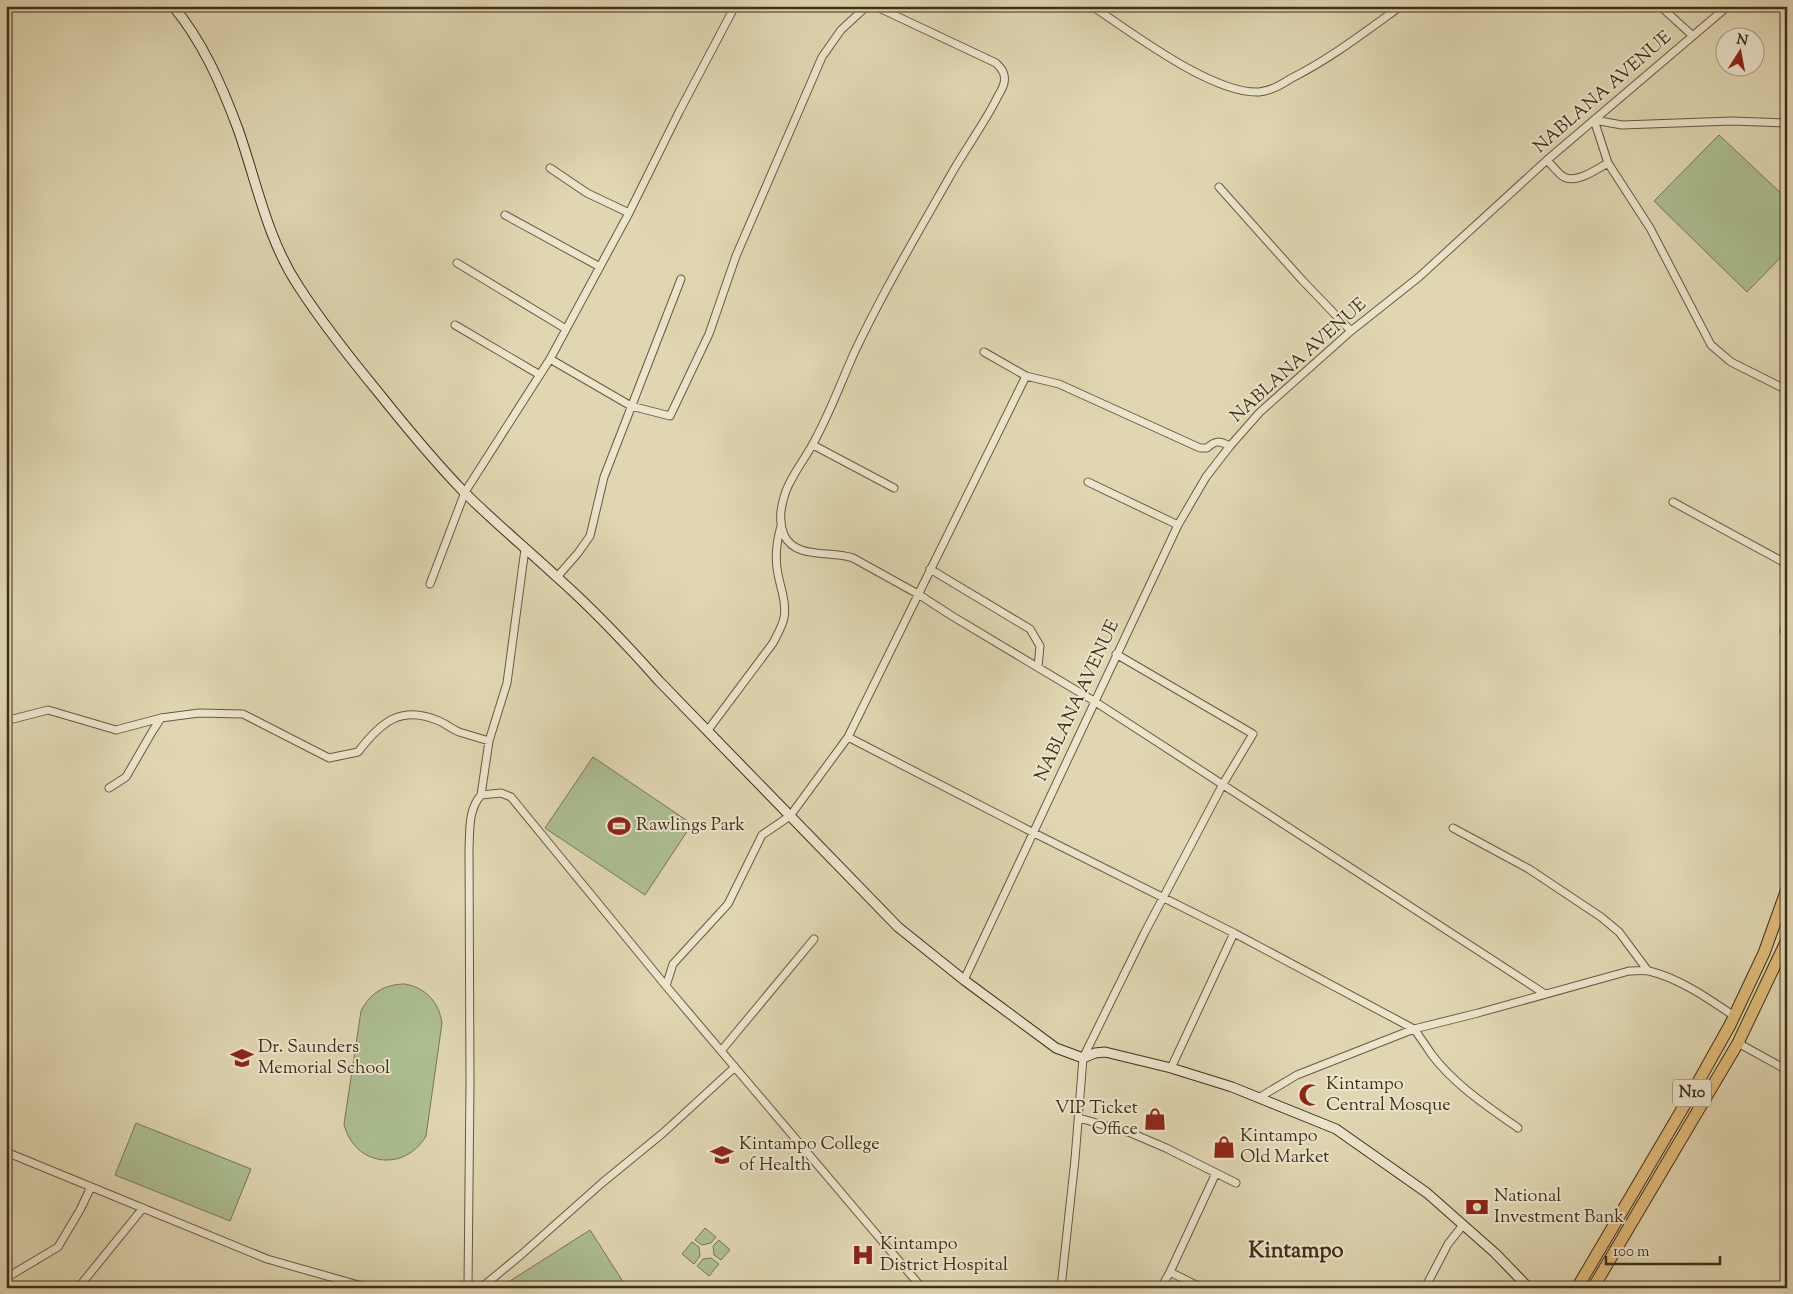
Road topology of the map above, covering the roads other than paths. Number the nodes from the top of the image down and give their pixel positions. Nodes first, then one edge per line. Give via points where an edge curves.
1 (173, 6) edge
2 (735, 6) edge
3 (868, 6) edge
4 (875, 6) edge
5 (1092, 6) edge
6 (1401, 6) edge
7 (1660, 6) edge
8 (1728, 6) edge
9 (1693, 36) junction
10 (1594, 120) junction
11 (1787, 123) edge
12 (1547, 160) junction
13 (1608, 164) junction
14 (550, 168) dead end
15 (1219, 187) dead end
16 (629, 213) junction
17 (505, 215) dead end
18 (457, 263) dead end
19 (600, 267) junction
20 (681, 279) dead end
21 (455, 325) dead end
22 (566, 329) junction
23 (1351, 331) junction
24 (984, 352) dead end
25 (550, 358) junction
26 (540, 375) junction
27 (1026, 376) junction
28 (1787, 390) edge
29 (631, 406) junction
30 (813, 445) junction
31 (1230, 446) junction
32 (1088, 482) dead end
33 (894, 488) dead end
34 (465, 492) junction
35 (1673, 502) dead end
36 (1178, 525) junction
37 (781, 526) junction
38 (525, 549) junction
39 (1787, 564) edge
40 (930, 569) junction
41 (557, 577) junction
42 (430, 584) dead end
43 (918, 594) junction
44 (1787, 620) edge
45 (1787, 633) edge
46 (1116, 654) junction
47 (1038, 668) junction
48 (1094, 701) junction
49 (6, 718) edge
50 (161, 718) junction
51 (708, 730) junction
52 (848, 737) junction
53 (489, 740) junction
54 (1223, 784) junction
55 (109, 788) dead end
56 (481, 795) junction
57 (790, 816) junction
58 (1453, 828) dead end
59 (1032, 832) junction
60 (1787, 889) edge
61 (1164, 899) junction
62 (1234, 933) junction
63 (814, 939) dead end
64 (1787, 940) edge
65 (1648, 971) junction
66 (964, 980) junction
67 (666, 986) junction
68 (1544, 994) junction
69 (1734, 1016) junction
70 (1414, 1029) junction
71 (1724, 1035) junction
72 (1738, 1043) junction
73 (721, 1051) junction
74 (1083, 1058) junction
75 (735, 1067) junction
76 (1171, 1068) junction
77 (1787, 1070) edge
78 (1260, 1097) junction
79 (1079, 1118) junction
80 (1518, 1128) dead end
81 (6, 1152) edge
82 (1216, 1173) junction
83 (1236, 1183) dead end
84 (91, 1187) junction
85 (143, 1208) junction
86 (1463, 1225) junction
87 (1170, 1272) junction
88 (6, 1278) edge
89 (360, 1286) edge
90 (78, 1288) edge
91 (369, 1288) edge
92 (468, 1288) edge
93 (481, 1288) edge
94 (922, 1288) edge
95 (1060, 1288) edge
96 (1161, 1288) edge
97 (1202, 1288) edge
98 (1425, 1288) edge
99 (1529, 1288) edge
100 (1577, 1288) edge
101 (1593, 1288) edge

1 - 34 main road via 185,20 215,73 238,130 272,235 298,286 347,354
2 - 16 street
3 - 29 street via 841,30 822,57 736,256 709,334 670,416
4 - 30 street via 996,63 1004,72 1004,83 884,295
5 - 6 street via 1179,64 1233,88 1260,92 1312,68
7 - 9 street
8 - 9 street, NABLANA AVENUE
9 - 10 street, NABLANA AVENUE
10 - 11 street via 1622,125 1732,121
10 - 12 street, NABLANA AVENUE
10 - 13 street
12 - 13 street via 1563,177 1570,179
12 - 23 street, NABLANA AVENUE via 1419,277
13 - 28 street via 1650,228 1711,345 1731,362
14 - 16 street via 587,193
15 - 23 street
16 - 19 street
17 - 19 street
18 - 22 street
19 - 22 street
20 - 29 street
21 - 26 street
22 - 25 street
23 - 31 street, NABLANA AVENUE via 1260,412
24 - 27 street
25 - 26 street
25 - 29 street
26 - 34 street
27 - 31 street via 1058,384 1200,448 1207,448 1214,441
27 - 40 street
29 - 41 street via 604,477 590,536
30 - 33 street
30 - 37 street via 783,500
31 - 36 street, NABLANA AVENUE via 1206,477
32 - 36 street
34 - 38 main road
34 - 42 street
35 - 39 street
36 - 46 street, NABLANA AVENUE
37 - 43 street via 784,535 798,549 845,555
37 - 51 street via 776,553 784,604 780,630
38 - 41 main road
38 - 53 street via 507,683
40 - 43 street
40 - 47 street via 1030,629 1040,646
41 - 51 main road
43 - 47 street
43 - 52 street
44 - 45 street via 1784,631
46 - 48 street, NABLANA AVENUE
46 - 54 street via 1253,734
47 - 48 street
48 - 54 street
48 - 59 street, NABLANA AVENUE
49 - 50 street via 48,710 116,730
50 - 53 street via 199,713 243,714 329,758 358,752 388,720 411,713
50 - 55 street via 126,777
51 - 57 main road
52 - 57 street
52 - 59 street
53 - 56 street
54 - 61 street
54 - 68 street
56 - 67 street via 501,793 511,797
56 - 92 street via 471,811 469,849
57 - 66 main road via 898,927
57 - 67 street via 762,835 728,904 673,964
58 - 65 street via 1529,869 1601,917 1619,932
59 - 61 street
59 - 66 street, NABLANA AVENUE
60 - 69 highway, N10 via 1764,954
61 - 62 street
61 - 74 street
62 - 70 street
62 - 76 street
63 - 73 street
64 - 72 highway, N10
65 - 68 street via 1629,971
65 - 69 street via 1696,991
66 - 74 main road via 1056,1048
67 - 73 street
68 - 70 street
69 - 71 highway, N10
70 - 78 street via 1297,1075
70 - 80 street via 1454,1078 1478,1100
71 - 72 highway
71 - 100 highway, N10
72 - 77 street
72 - 101 highway, N10
73 - 75 street
74 - 76 main road via 1105,1052
74 - 79 street
75 - 93 street
75 - 94 street
76 - 78 main road
78 - 86 main road via 1336,1129 1408,1179
79 - 82 street via 1131,1133
79 - 95 street
81 - 84 street
82 - 83 street
82 - 87 street
84 - 85 street
84 - 88 street via 58,1247
85 - 89 street via 267,1259
85 - 90 street
86 - 98 street via 1448,1244
86 - 99 main road
87 - 96 street
87 - 97 street
89 - 91 street

